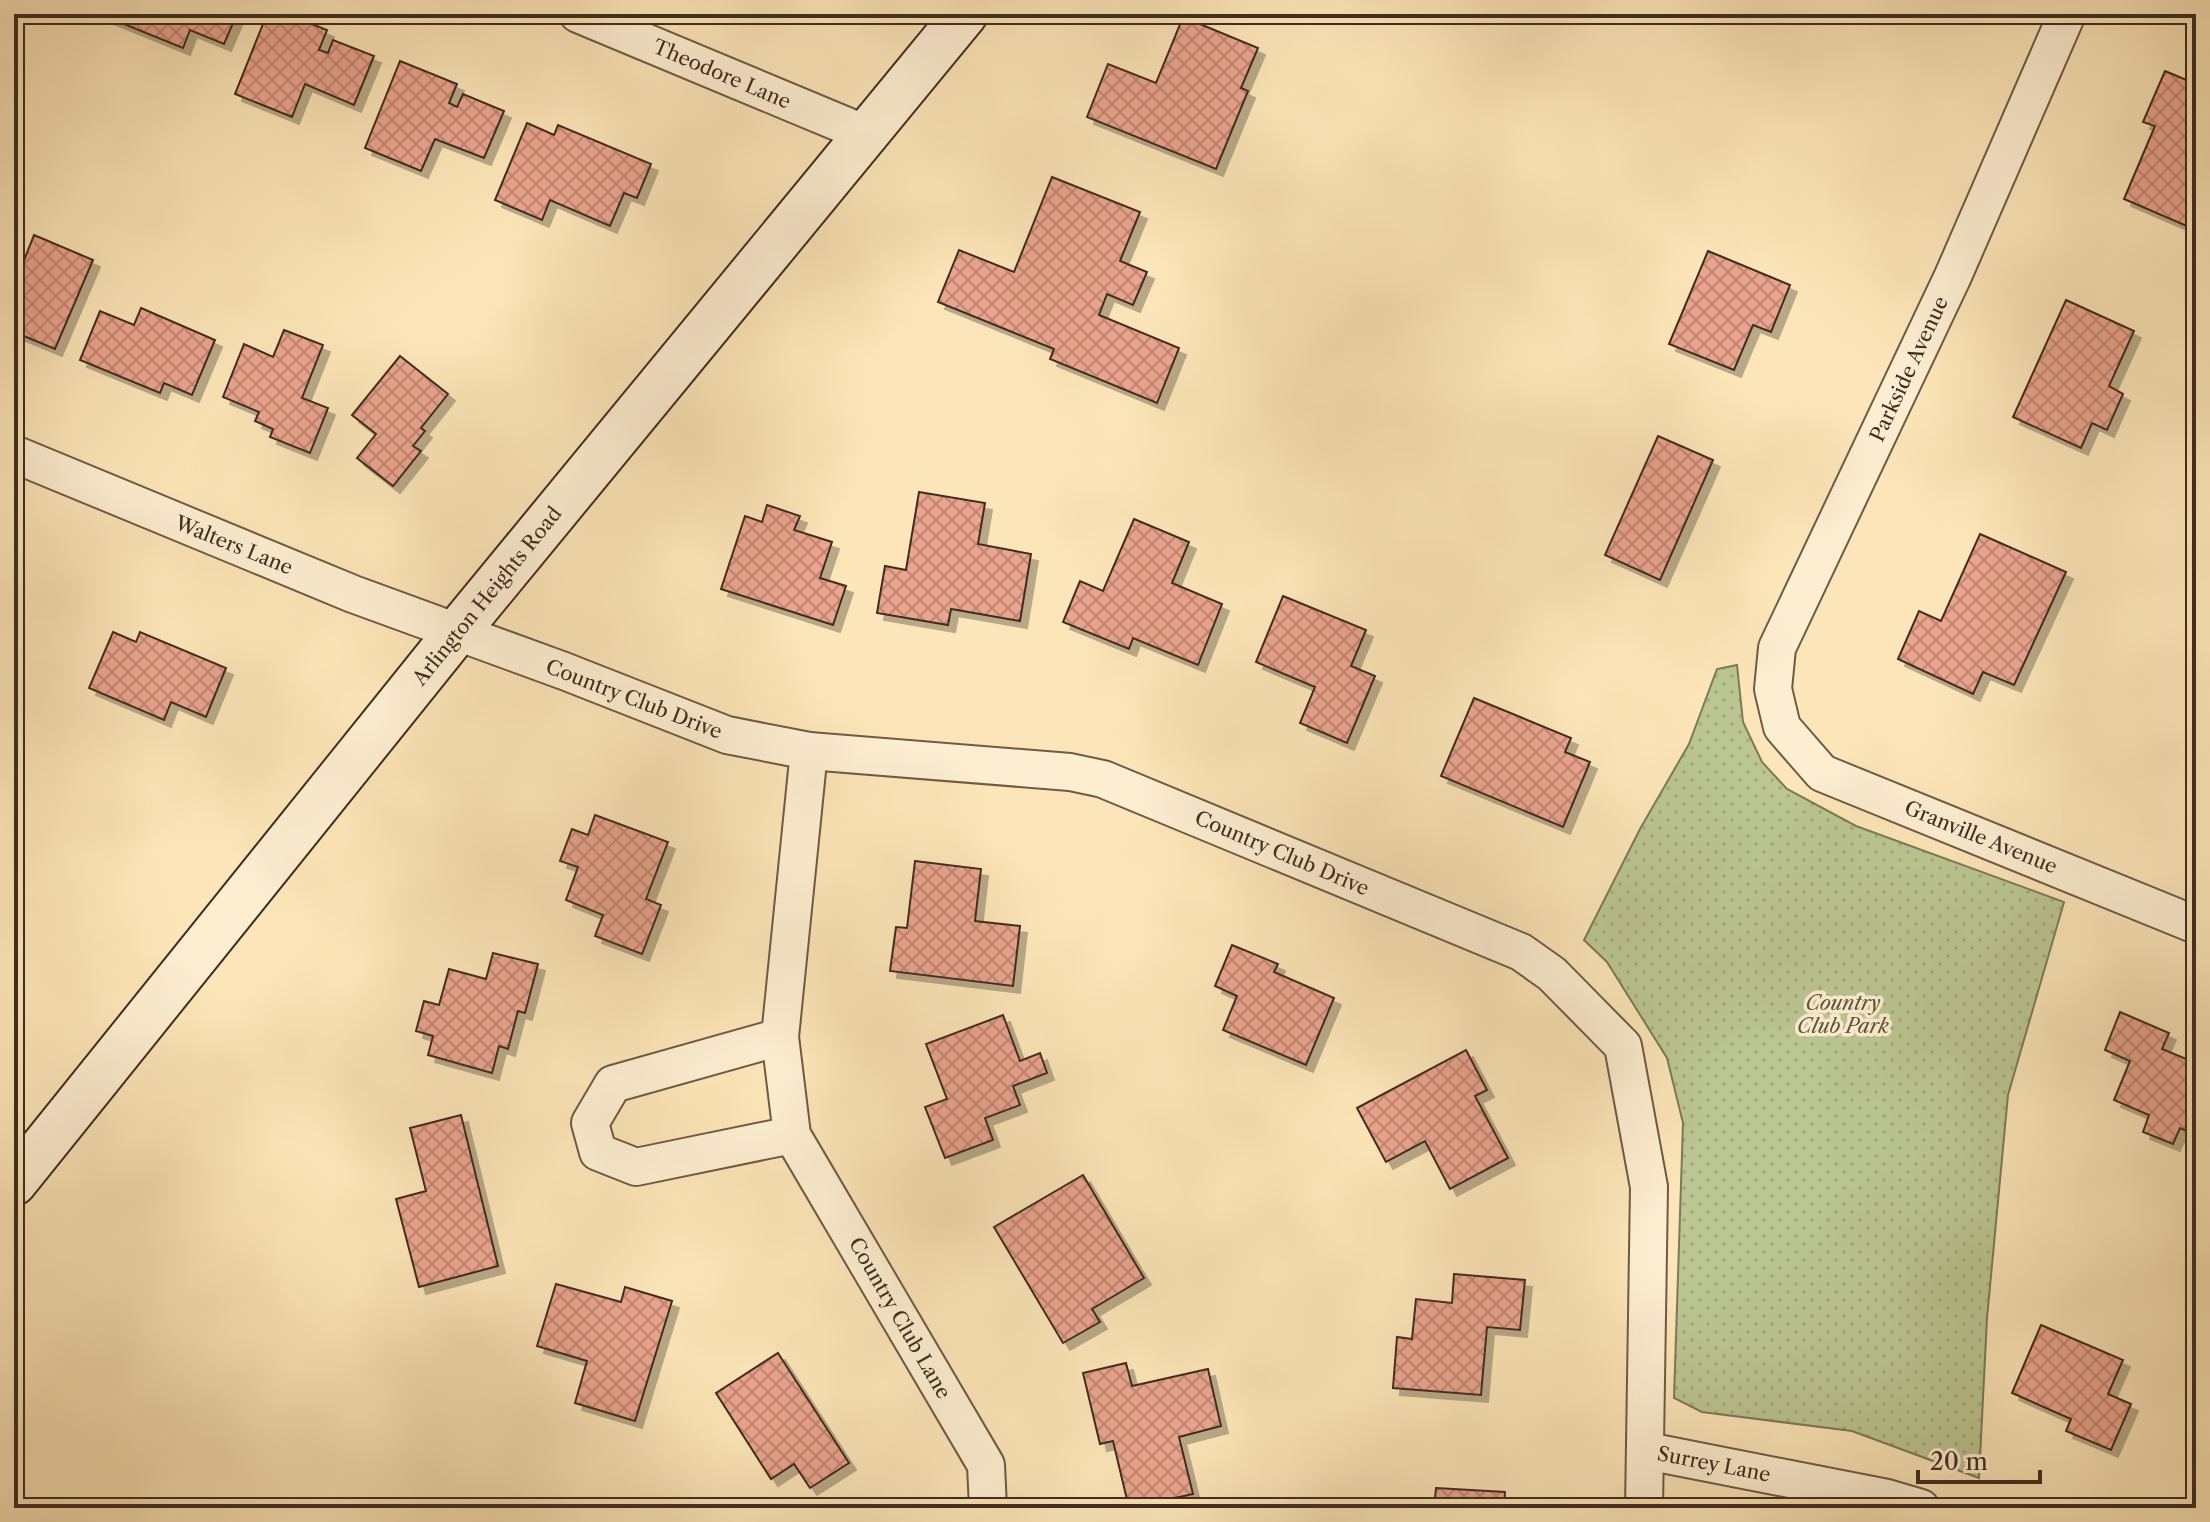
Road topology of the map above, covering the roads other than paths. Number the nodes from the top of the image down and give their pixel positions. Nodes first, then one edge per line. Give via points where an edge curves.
1 (578, 14) edge
2 (965, 14) edge
3 (2067, 14) edge
4 (866, 134) junction
5 (14, 454) edge
6 (456, 633) junction
7 (1782, 727) joint
8 (809, 751) junction
9 (2196, 925) edge
10 (780, 1037) junction
11 (792, 1135) junction
12 (14, 1183) edge
13 (1647, 1451) junction
14 (988, 1508) edge
15 (1644, 1508) edge
16 (1921, 1508) edge

1 - 4 street, Theodore Lane
2 - 4 street, Arlington Heights Road
3 - 7 street, Parkside Avenue via 1953,276 1777,648 1773,689
4 - 6 street, Arlington Heights Road
5 - 6 street, Walters Lane
6 - 8 street, Country Club Drive via 727,735
6 - 12 street, Arlington Heights Road
7 - 9 street, Granville Avenue via 1822,773
8 - 10 street, Country Club Lane
8 - 13 street, Country Club Drive via 1103,779 1521,952 1552,974 1623,1046 1649,1187
10 - 11 street, Country Club Lane
10 - 11 street via 613,1084 590,1123 598,1152 636,1167
11 - 14 street, Country Club Lane via 986,1465
13 - 15 street, Country Club Drive
13 - 16 street, Surrey Lane

